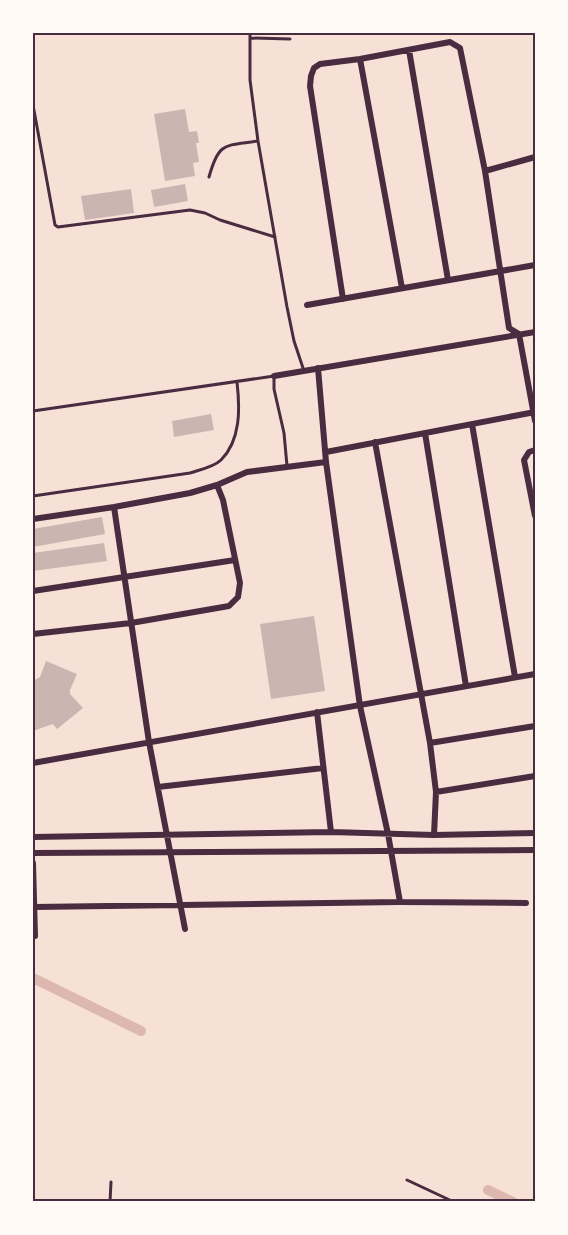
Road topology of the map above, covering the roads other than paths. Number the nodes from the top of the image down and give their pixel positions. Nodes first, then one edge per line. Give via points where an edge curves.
1 (250, 33) edge
2 (250, 38) junction
3 (290, 39) dead end
4 (409, 50) junction
5 (360, 59) junction
6 (33, 105) edge
7 (258, 141) junction
8 (535, 157) edge
9 (485, 171) junction
10 (209, 177) dead end
11 (275, 237) junction
12 (535, 265) edge
13 (499, 272) junction
14 (448, 280) junction
15 (402, 288) junction
16 (343, 299) junction
17 (307, 305) dead end
18 (535, 332) edge
19 (519, 334) junction
20 (318, 368) junction
21 (304, 371) junction
22 (274, 376) junction
23 (237, 382) junction
24 (33, 411) edge
25 (534, 412) edge
26 (535, 421) edge
27 (472, 424) junction
28 (425, 433) junction
29 (375, 442) junction
30 (535, 450) edge
31 (326, 452) junction
32 (326, 462) junction
33 (287, 466) junction
34 (217, 485) junction
35 (33, 496) edge
36 (114, 507) junction
37 (535, 516) edge
38 (33, 519) edge
39 (235, 560) junction
40 (124, 577) junction
41 (33, 591) edge
42 (131, 623) junction
43 (33, 634) edge
44 (535, 674) edge
45 (515, 677) junction
46 (466, 686) junction
47 (420, 694) junction
48 (360, 706) junction
49 (316, 712) junction
50 (535, 726) edge
51 (149, 742) junction
52 (430, 743) junction
53 (33, 763) edge
54 (323, 768) junction
55 (535, 776) edge
56 (158, 787) junction
57 (436, 792) junction
58 (332, 832) junction
59 (535, 833) edge
60 (388, 834) junction
61 (434, 835) junction
62 (167, 836) junction
63 (33, 837) edge
64 (391, 850) junction
65 (535, 850) edge
66 (170, 851) junction
67 (33, 853) edge
68 (33, 863) edge
69 (400, 902) junction
70 (526, 903) dead end
71 (180, 905) junction
72 (34, 907) edge
73 (185, 929) dead end
74 (35, 936) dead end
75 (407, 1180) dead end
76 (111, 1182) dead end
77 (110, 1202) edge
78 (454, 1202) edge

1 - 2 lane
2 - 3 lane
2 - 7 lane via 250,80
4 - 5 street
4 - 9 street via 450,42 460,48
4 - 14 street
5 - 15 street
5 - 16 street via 320,64 314,68 310,86
6 - 11 lane via 58,227 190,210
7 - 10 lane via 224,147 215,155
7 - 11 lane
8 - 9 street
9 - 13 street
11 - 21 lane via 294,341
12 - 13 street
13 - 14 street
13 - 19 street via 509,327
14 - 15 street
15 - 16 street
16 - 17 street
18 - 19 street
19 - 20 street
19 - 25 street
20 - 21 street
20 - 31 street
21 - 22 street
22 - 23 lane
22 - 33 lane
23 - 24 lane
23 - 35 lane via 239,418 233,440 221,460 190,473
25 - 26 street
25 - 27 street
27 - 28 street
27 - 45 street
28 - 29 street
28 - 46 street
29 - 31 street
29 - 47 street
30 - 37 street via 524,460
31 - 32 street
32 - 33 street
32 - 48 street
33 - 34 street via 247,472
34 - 36 street
34 - 39 street
36 - 38 street
36 - 40 street
39 - 40 street
39 - 42 street via 240,583 238,597 229,606
40 - 41 street
40 - 42 street
42 - 43 street
42 - 51 street
44 - 45 street
45 - 46 street
46 - 47 street
47 - 48 street
47 - 52 street
48 - 49 street
48 - 60 street
49 - 51 street
49 - 54 street
50 - 52 street
51 - 53 street
51 - 56 street
52 - 57 street
54 - 56 street
54 - 58 street
55 - 57 street
56 - 62 street
57 - 61 street
58 - 60 street
58 - 62 street
59 - 61 street
60 - 61 street
60 - 64 street
62 - 63 street
62 - 66 street
64 - 65 street
64 - 66 street
64 - 69 street
66 - 67 street
66 - 71 street
68 - 72 street
69 - 70 street
69 - 71 street
71 - 72 street
71 - 73 street
72 - 74 street
75 - 78 lane
76 - 77 lane

